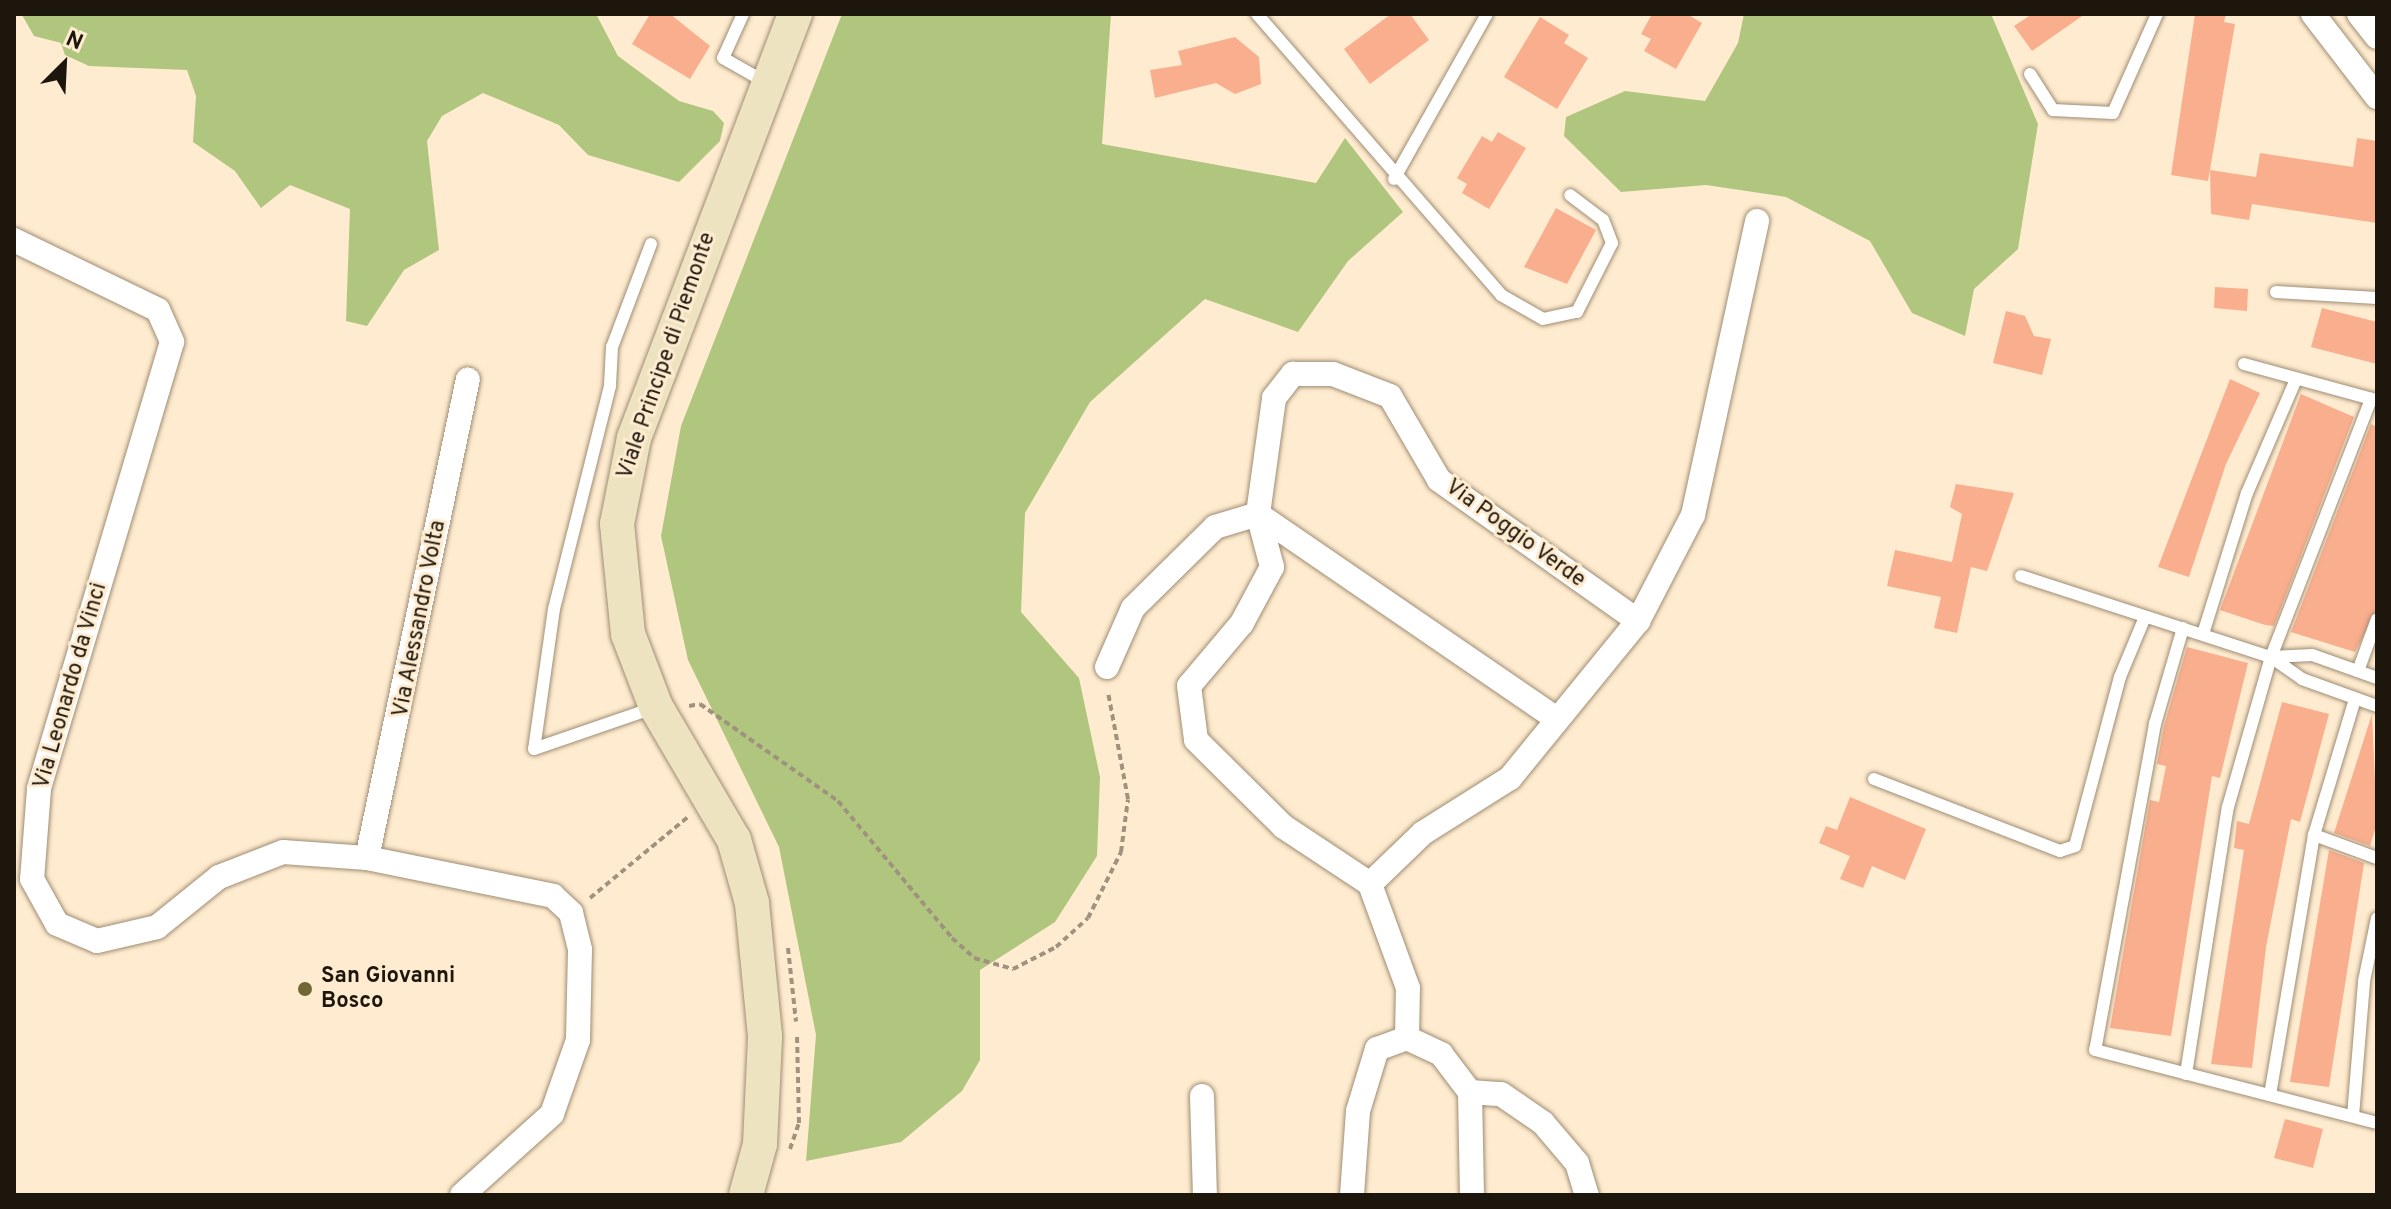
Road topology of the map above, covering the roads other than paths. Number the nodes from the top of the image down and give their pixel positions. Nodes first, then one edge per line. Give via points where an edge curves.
1 (743, 14) edge
2 (795, 14) edge
3 (1257, 14) edge
4 (1487, 14) edge
5 (2157, 14) edge
6 (2313, 14) edge
7 (2359, 14) edge
8 (2377, 37) edge
9 (2030, 74) dead end
10 (768, 84) junction
11 (2377, 97) edge
12 (1394, 179) junction
13 (1570, 195) dead end
14 (1757, 221) dead end
15 (14, 240) edge
16 (651, 244) dead end
17 (2276, 292) dead end
18 (2377, 298) edge
19 (2244, 364) dead end
20 (2296, 379) junction
21 (468, 380) dead end
22 (2374, 400) edge
23 (1258, 514) junction
24 (2021, 576) dead end
25 (2145, 617) junction
26 (2377, 619) edge
27 (1638, 621) junction
28 (2183, 628) junction
29 (2203, 634) junction
30 (2271, 657) junction
31 (1107, 667) road end
32 (2358, 671) junction
33 (2377, 678) edge
34 (2355, 699) junction
35 (672, 703) junction
36 (2377, 706) edge
37 (1554, 717) junction
38 (1874, 779) dead end
39 (2314, 835) junction
40 (367, 858) junction
41 (2377, 858) edge
42 (1370, 884) junction
43 (2377, 918) edge
44 (1407, 1038) junction
45 (2186, 1074) junction
46 (1470, 1092) junction
47 (2270, 1095) junction
48 (1202, 1096) dead end
49 (2353, 1116) junction
50 (2377, 1123) edge
51 (462, 1195) edge
52 (746, 1195) edge
53 (1205, 1195) edge
54 (1352, 1195) edge
55 (1472, 1195) edge
56 (1587, 1195) edge

1 - 10 lane via 723,58
2 - 10 street, Viale Principe di Piemonte
3 - 12 lane
4 - 12 lane
5 - 9 lane via 2113,113 2053,110
6 - 11 street
7 - 8 street
10 - 35 street, Viale Principe di Piemonte via 634,438 619,496 620,594
12 - 13 lane via 1501,295 1543,319 1577,312 1612,243 1603,220
14 - 27 street via 1693,515
15 - 40 street, Via Leonardo da Vinci via 158,310 172,342 39,789 32,879 57,924 97,941 157,927 219,877 283,852
16 - 35 lane via 612,347 610,386 554,609 534,749
17 - 18 lane
19 - 20 lane
20 - 22 lane
20 - 29 lane via 2247,493
21 - 40 street, Via Alessandro Volta
22 - 30 lane
23 - 27 street, Via Poggio Verde via 1274,398 1293,374 1333,374 1390,396 1439,480
23 - 31 street via 1215,527 1141,600
23 - 37 street
23 - 42 street, Via Poggio Verde via 1272,567 1242,623 1189,686 1196,740 1284,827
24 - 25 lane
25 - 28 lane
25 - 38 lane via 2120,677 2075,846 2060,851
26 - 32 lane
27 - 37 street
28 - 29 lane
28 - 45 lane via 2155,724 2095,1050
29 - 30 lane
30 - 32 lane via 2312,655
30 - 34 lane via 2302,679
30 - 45 lane via 2228,807
32 - 33 lane
34 - 36 lane
34 - 39 lane
35 - 52 street, Viale Principe di Piemonte via 742,861 756,924 765,1036 760,1144
37 - 42 street via 1510,778 1423,833
39 - 41 lane
39 - 47 lane
40 - 51 street, Via Leonardo da Vinci via 553,896 571,913 580,950 578,1040 552,1114
42 - 44 street via 1408,988
43 - 49 lane via 2364,981
44 - 46 street via 1441,1054
44 - 54 street via 1377,1049 1358,1111
45 - 47 lane
46 - 55 street
46 - 56 street via 1501,1094 1543,1123 1577,1163
47 - 49 lane
48 - 53 street
49 - 50 lane

